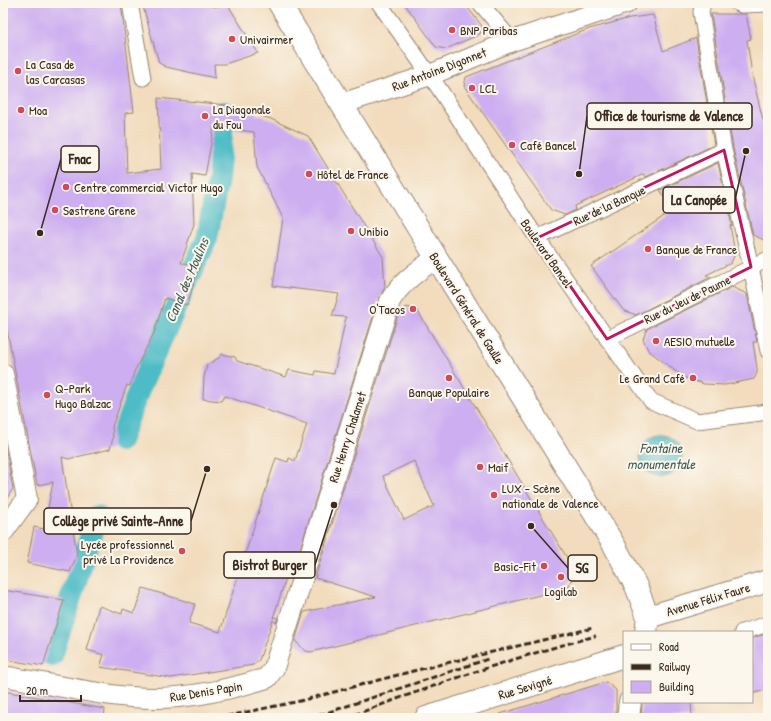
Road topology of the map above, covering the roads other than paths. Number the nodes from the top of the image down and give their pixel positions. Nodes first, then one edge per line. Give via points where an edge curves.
1 (130, 3) edge
2 (279, 3) edge
3 (379, 3) edge
4 (480, 3) edge
5 (627, 3) edge
6 (703, 3) edge
7 (737, 3) edge
8 (768, 4) edge
9 (512, 41) junction
10 (430, 75) junction
11 (143, 78) dead end
12 (341, 104) junction
13 (724, 150) junction
14 (536, 238) junction
15 (436, 258) junction
16 (768, 259) edge
17 (751, 267) junction
18 (607, 339) junction
19 (768, 351) edge
20 (3, 374) edge
21 (768, 412) edge
22 (3, 532) edge
23 (768, 581) edge
24 (768, 624) edge
25 (647, 625) edge
26 (745, 631) edge
27 (623, 656) edge
28 (3, 676) edge
29 (267, 678) joint
30 (630, 703) edge
31 (426, 718) edge
32 (628, 718) edge

1 - 11 street
2 - 12 main road, Boulevard Général de Gaulle
3 - 10 street, Boulevard Bancel
4 - 9 street
5 - 9 street, Rue Antoine Digonnet
6 - 13 street via 701,12
7 - 8 street
9 - 10 street, Rue Antoine Digonnet
10 - 12 street, Rue Antoine Digonnet
10 - 14 street, Boulevard Bancel
12 - 15 main road, Boulevard Général de Gaulle
13 - 14 street, Rue de la Banque
13 - 17 street
14 - 18 street, Boulevard Bancel
15 - 25 main road, Boulevard Général de Gaulle via 614,545 636,586
15 - 29 street, Rue Henry Chalamet via 408,278 390,301 274,668
16 - 17 street, Rue du Jeu de Paume
17 - 18 street, Rue du Jeu de Paume
17 - 19 street
18 - 21 street, Boulevard Bancel via 651,401 697,421
20 - 22 street via 27,499
23 - 25 main road, Avenue Félix Faure
24 - 26 street
27 - 31 main road, Rue Sevigné
28 - 29 street, Rue Denis Papin via 107,694 157,698 195,695
30 - 32 main road

